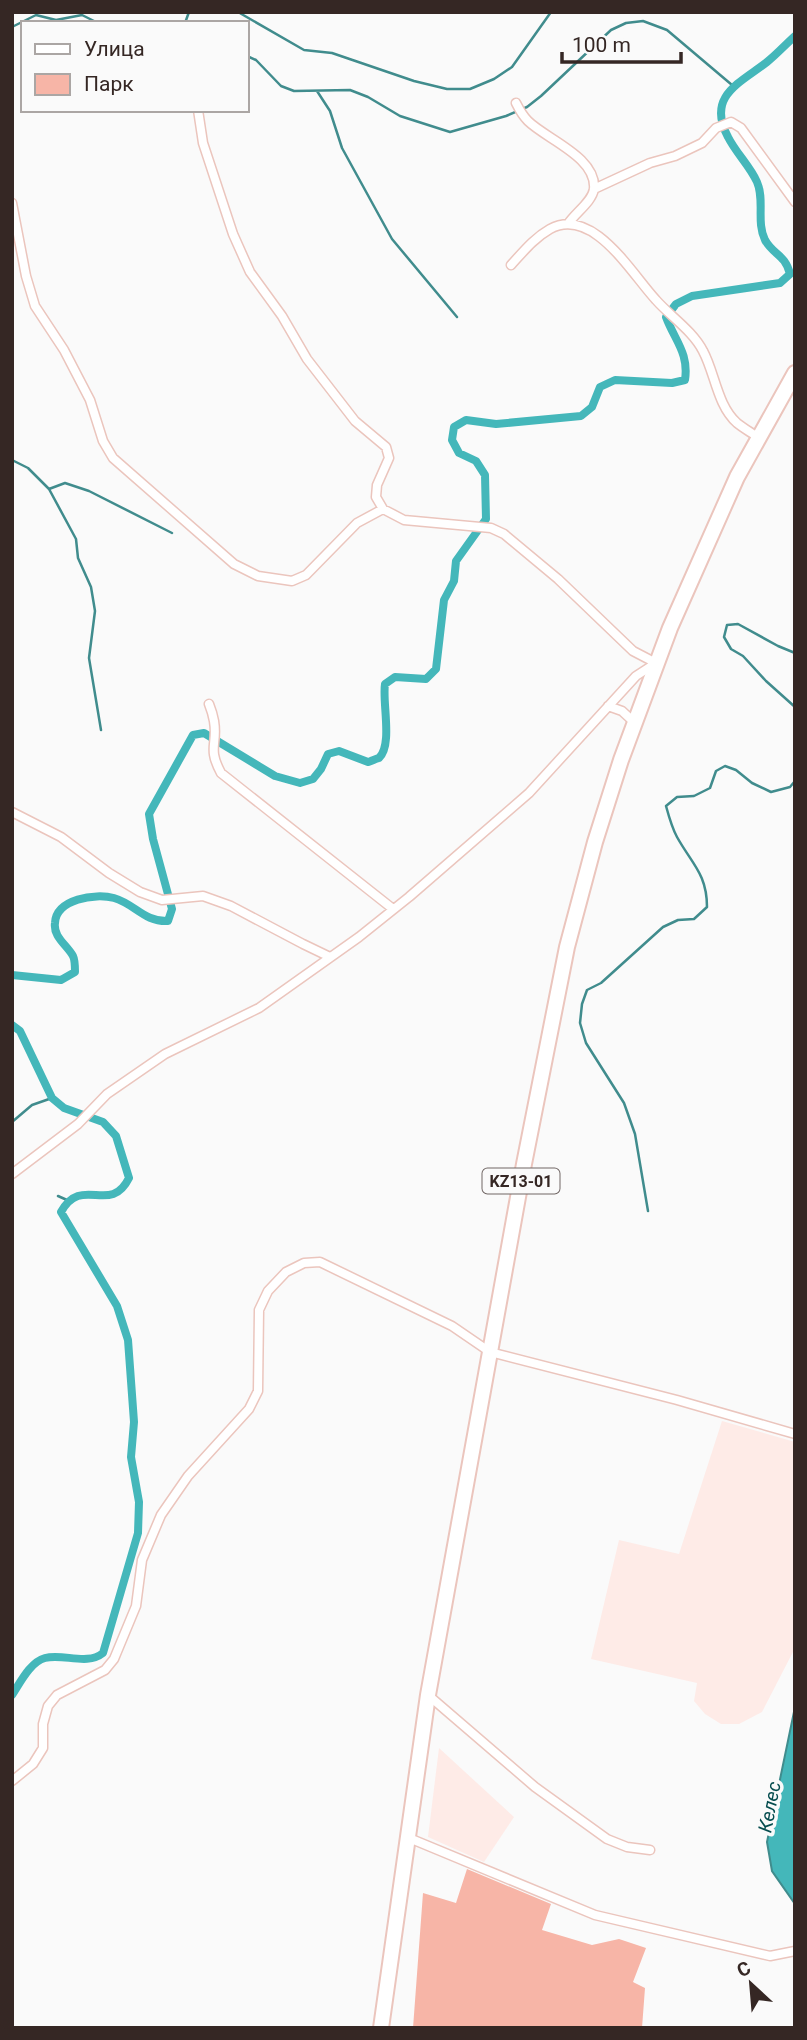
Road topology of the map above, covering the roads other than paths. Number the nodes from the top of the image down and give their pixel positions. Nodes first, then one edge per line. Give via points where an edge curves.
1 (516, 103) dead end
2 (198, 112) edge
3 (594, 189) junction
4 (795, 202) edge
5 (12, 203) edge
6 (568, 224) junction
7 (510, 265) dead end
8 (795, 373) edge
9 (759, 438) junction
10 (383, 509) junction
11 (656, 663) junction
12 (209, 704) dead end
13 (608, 706) junction
14 (635, 723) junction
15 (12, 812) edge
16 (393, 909) junction
17 (330, 957) junction
18 (12, 1174) edge
19 (490, 1352) junction
20 (795, 1434) edge
21 (428, 1695) junction
22 (12, 1781) edge
23 (409, 1838) junction
24 (650, 1850) dead end
25 (795, 1951) edge
26 (381, 2028) edge

1 - 3 street via 527,121 577,156 591,175
2 - 10 street via 224,208 250,272 307,359 355,421 386,447 389,458 376,497
3 - 4 street via 684,152 731,122 741,128
3 - 6 street
5 - 10 street via 35,306 90,400 113,458 234,564 258,576 292,581 306,575 357,523
6 - 7 street via 534,239
6 - 9 street via 589,229 608,243 703,349 726,410
8 - 9 highway, KZ13-01
9 - 11 highway, KZ13-01 via 714,526
10 - 11 street via 404,520 491,528 504,534 633,650
11 - 13 street via 636,676
11 - 14 highway, KZ13-01
12 - 16 street via 215,724 214,760 221,774
13 - 14 street
13 - 16 street via 529,793
14 - 19 highway, KZ13-01 via 595,842 568,947
15 - 17 street via 61,837 140,892 162,900 203,896 231,905
16 - 17 street
17 - 18 street via 259,1008 165,1054 107,1094 78,1124
19 - 20 street
19 - 21 highway, KZ13-01
19 - 22 street via 452,1326 320,1262 304,1263 286,1272 268,1291 259,1310 258,1391 249,1409 188,1476 161,1515 142,1560 136,1606 114,1659 105,1670 57,1695 43,1724 43,1748
21 - 23 highway, KZ13-01
21 - 24 street via 535,1787 607,1839
23 - 25 street via 595,1915 769,1956
23 - 26 highway, KZ13-01

